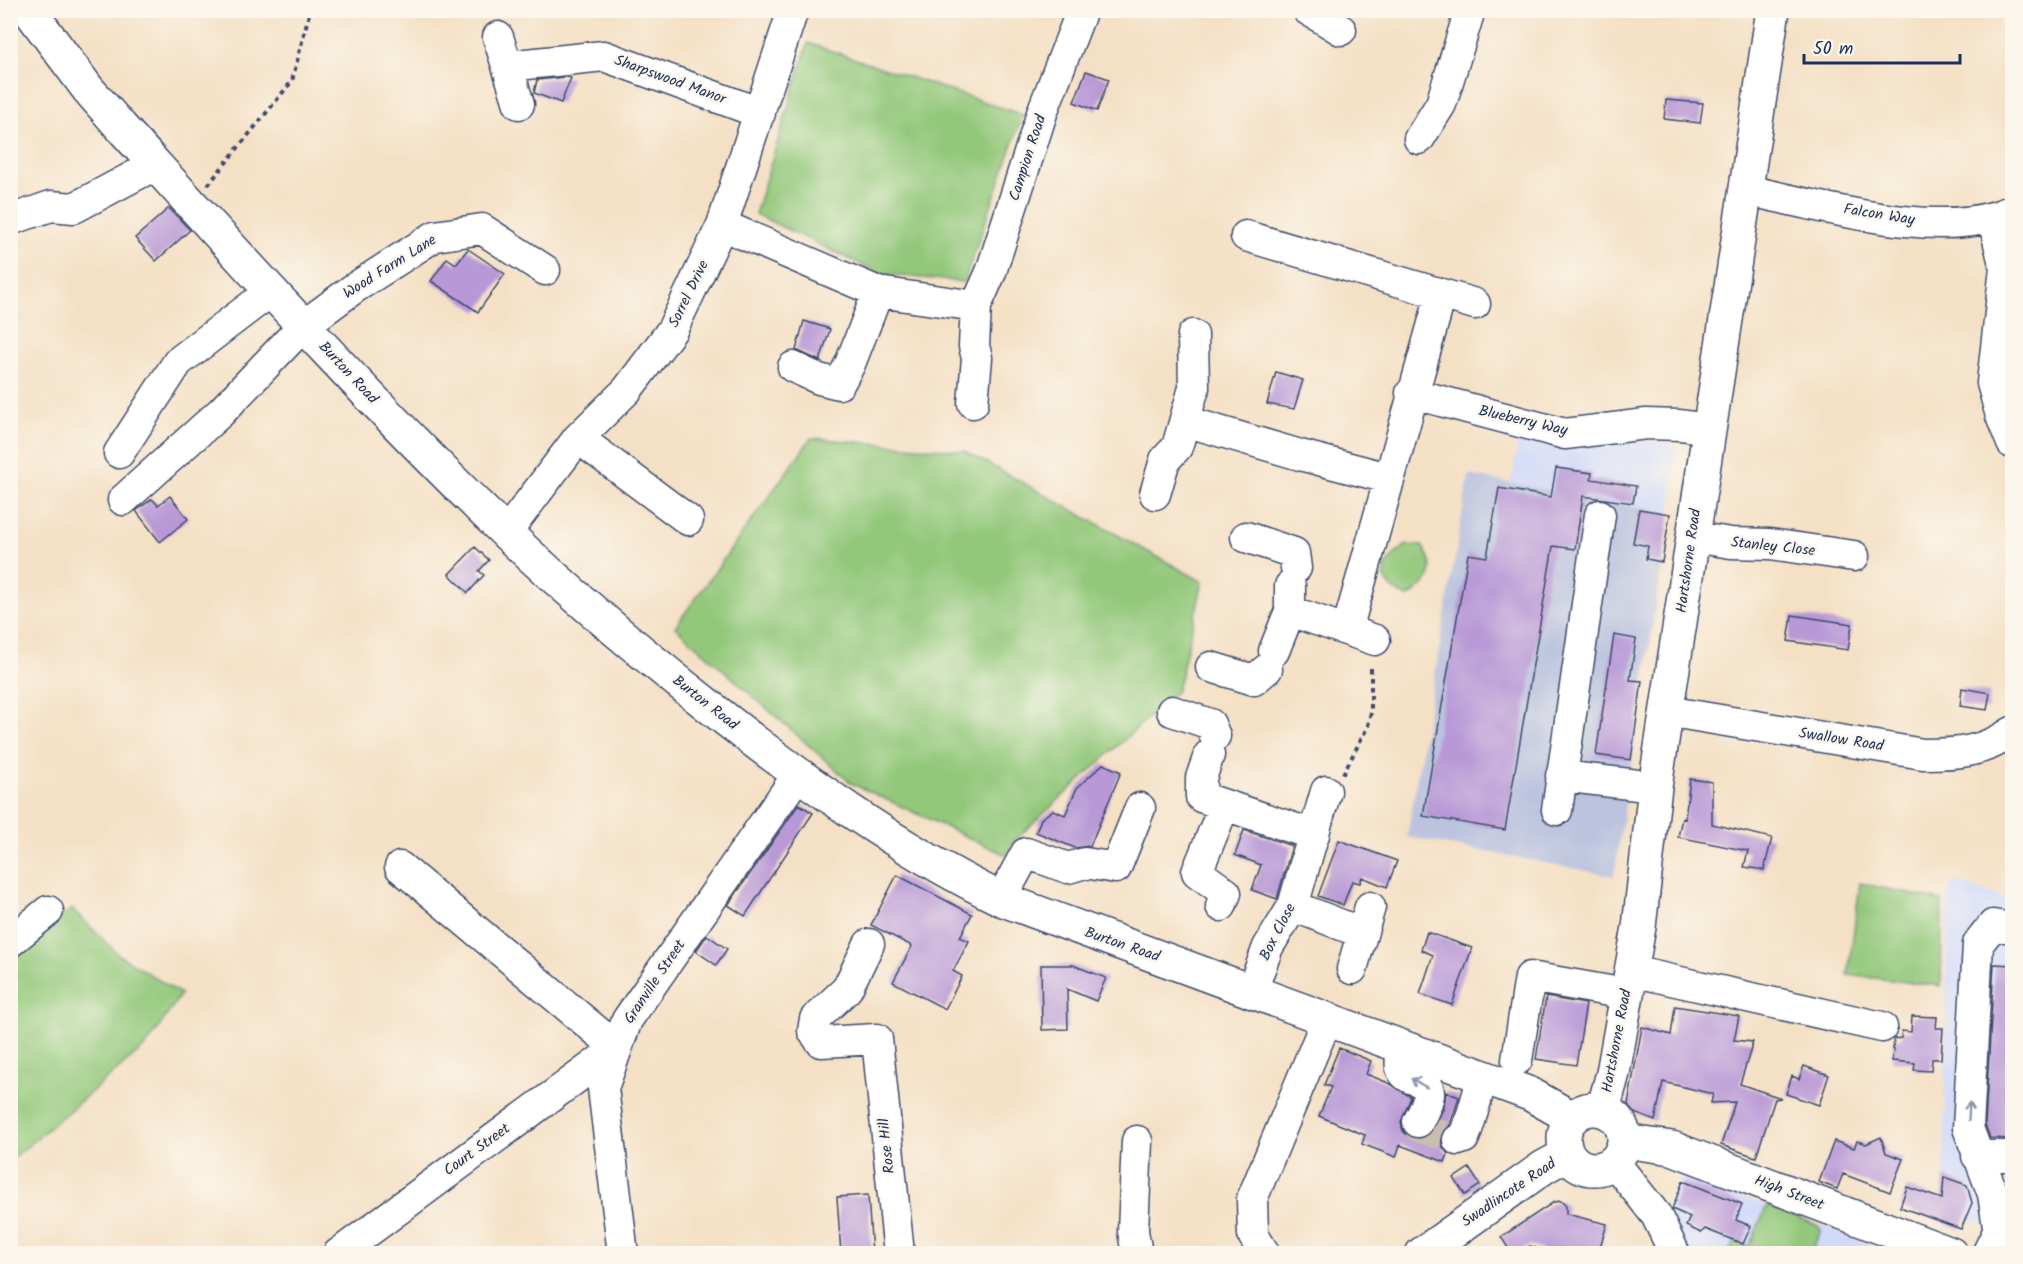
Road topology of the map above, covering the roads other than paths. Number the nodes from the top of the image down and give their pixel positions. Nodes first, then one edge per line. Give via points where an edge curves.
1 (29, 10) edge
2 (793, 10) edge
3 (1082, 10) edge
4 (1308, 10) edge
5 (1470, 10) edge
6 (1773, 10) edge
7 (1341, 30) dead end
8 (498, 37) dead end
9 (507, 66) junction
10 (519, 104) dead end
11 (760, 113) junction
12 (1419, 139) dead end
13 (155, 165) junction
14 (1745, 190) junction
15 (2003, 215) edge
16 (10, 220) edge
17 (722, 225) junction
18 (1245, 236) dead end
19 (545, 270) dead end
20 (271, 291) junction
21 (878, 292) junction
22 (1441, 294) junction
23 (1474, 304) dead end
24 (976, 306) junction
25 (303, 326) junction
26 (1193, 335) dead end
27 (793, 367) dead end
28 (1411, 393) junction
29 (973, 403) dead end
30 (1709, 429) junction
31 (1181, 434) junction
32 (578, 438) junction
33 (2013, 443) edge
34 (119, 453) dead end
35 (1388, 478) junction
36 (1155, 494) dead end
37 (123, 500) dead end
38 (1600, 515) dead end
39 (688, 520) dead end
40 (506, 533) junction
41 (1246, 537) dead end
42 (1693, 537) junction
43 (1854, 556) dead end
44 (1292, 588) junction
45 (1347, 630) junction
46 (1376, 640) road end
47 (1211, 667) dead end
48 (1172, 711) dead end
49 (1666, 711) junction
50 (2012, 734) edge
51 (797, 776) junction
52 (1561, 776) junction
53 (1655, 787) junction
54 (1326, 791) road end
55 (1213, 802) junction
56 (1140, 808) dead end
57 (1557, 810) dead end
58 (1314, 835) junction
59 (400, 867) dead end
60 (1001, 899) junction
61 (1221, 906) dead end
62 (1293, 906) junction
63 (48, 911) dead end
64 (2013, 928) edge
65 (10, 942) edge
66 (869, 944) dead end
67 (1352, 969) dead end
68 (1629, 982) junction
69 (1251, 993) junction
70 (1327, 1019) junction
71 (1882, 1027) dead end
72 (617, 1048) junction
73 (1403, 1048) junction
74 (1517, 1060) dead end
75 (1483, 1077) junction
76 (1587, 1114) junction
77 (1418, 1122) dead end
78 (1458, 1140) dead end
79 (1137, 1141) dead end
80 (1619, 1151) junction
81 (1568, 1154) junction
82 (1977, 1156) junction
83 (2013, 1156) edge
84 (1999, 1228) edge
85 (338, 1254) edge
86 (623, 1254) edge
87 (899, 1254) edge
88 (1137, 1254) edge
89 (1265, 1254) edge
90 (1422, 1254) edge
91 (1675, 1254) edge
92 (1951, 1254) edge

1 - 13 main road, Burton Road via 88,89
2 - 11 street, Sorrel Drive
3 - 24 street, Campion Road via 1043,110 991,272
4 - 7 street
5 - 12 street via 1452,109
6 - 14 main road, Hartshorne Road
8 - 9 street
9 - 10 street
9 - 11 street, Sharpswood Manor via 604,56
11 - 17 street, Sorrel Drive
13 - 16 street via 74,208 51,206
13 - 20 main road, Burton Road
14 - 15 street, Falcon Way via 1895,219 1956,224
14 - 30 main road, Hartshorne Road
15 - 33 street via 2005,268 1992,383
17 - 21 street
17 - 32 street, Sorrel Drive via 672,330 627,390
18 - 22 street
19 - 25 street, Wood Farm Lane via 482,229 435,236
20 - 25 main road, Burton Road
20 - 34 street via 178,362
21 - 24 street
21 - 27 street via 850,364 838,384
22 - 23 street
22 - 28 street
24 - 29 street, Campion Road
25 - 37 street, Wood Farm Lane via 221,412
25 - 40 main road, Burton Road
26 - 31 street via 1194,388
28 - 30 street, Blueberry Way via 1565,434 1646,424
28 - 35 street
30 - 42 main road, Hartshorne Road
31 - 35 street
31 - 36 street via 1165,460
32 - 39 street
32 - 40 street, Sorrel Drive
35 - 45 street
38 - 52 street
40 - 51 main road, Burton Road via 634,647
41 - 44 street via 1294,553
42 - 43 street, Stanley Close
42 - 49 main road, Hartshorne Road
44 - 45 street
44 - 47 street via 1270,660 1254,680
45 - 46 street
48 - 55 street via 1210,724 1212,745 1201,778
49 - 50 street, Swallow Road via 1923,754 1963,754
49 - 53 main road, Hartshorne Road
51 - 60 main road, Burton Road via 943,870
51 - 72 street, Granville Street via 627,1020
52 - 53 street
52 - 57 street
53 - 68 main road, Hartshorne Road
54 - 58 street, Box Close
55 - 58 street
55 - 61 street via 1210,846 1197,872 1226,893
56 - 60 street via 1116,868 1085,862 1068,868 1026,853
58 - 62 street, Box Close
59 - 72 street
60 - 69 main road, Burton Road
62 - 67 street via 1366,920
62 - 69 street, Box Close via 1268,946
63 - 65 street
82 -> 64 street via 1968,1128 1978,944 1993,925
66 - 87 street, Rose Hill via 847,989 815,1019 813,1031 821,1042 876,1039
68 - 71 street
68 - 74 street via 1530,977
68 - 76 main road, Hartshorne Road via 1613,1074
69 - 70 main road, Burton Road
70 - 73 main road, Burton Road
70 - 89 street via 1252,1198 1253,1235
72 - 85 street, Court Street
72 - 86 street, Granville Street via 603,1088
73 - 75 main road, Burton Road
77 -> 73 street via 1428,1088 1400,1070
75 - 76 main road, Burton Road
75 - 78 street via 1476,1109 1464,1138
76 - 80 main road via 1614,1117 1621,1125
76 - 81 main road via 1565,1135
79 - 88 street via 1133,1231
80 - 81 main road via 1604,1168 1593,1170 1575,1163
80 - 91 street
80 - 92 main road, High Street via 1672,1148
81 - 90 main road, Swadlincote Road
82 - 83 street
82 - 84 street via 1993,1194

